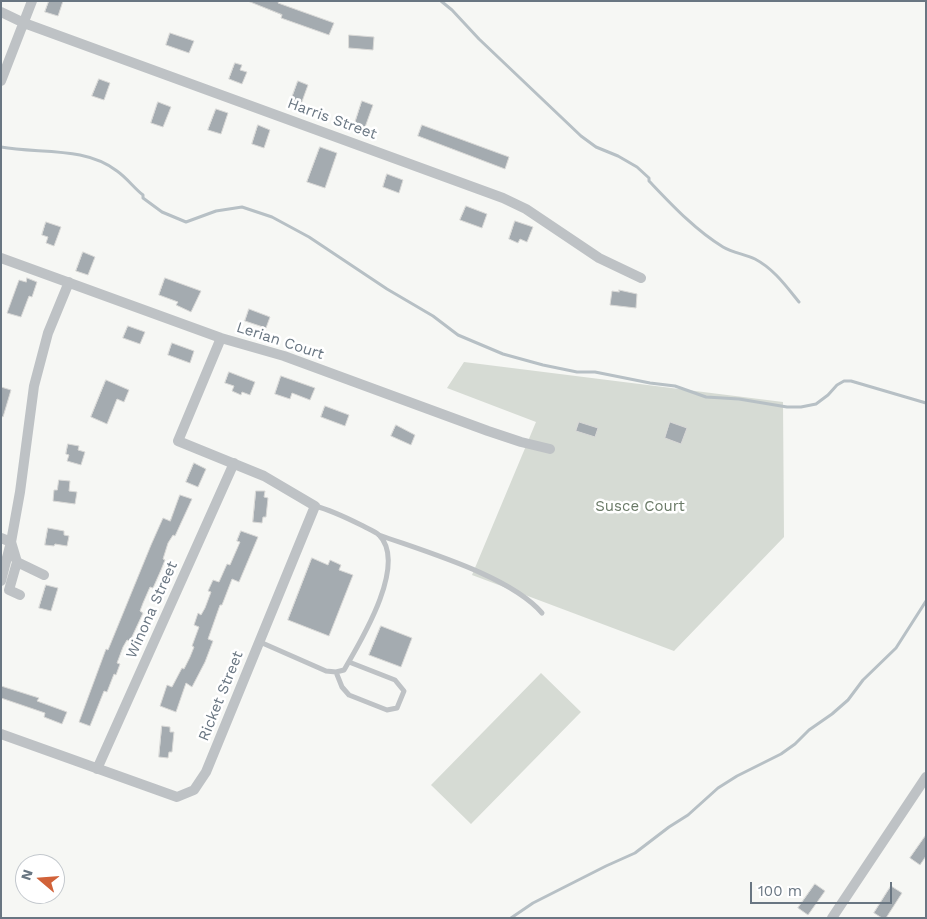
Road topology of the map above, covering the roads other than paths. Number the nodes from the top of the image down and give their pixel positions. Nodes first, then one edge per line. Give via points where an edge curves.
1 (32, 1) edge
2 (1, 12) edge
3 (24, 22) junction
4 (1, 81) edge
5 (1, 258) edge
6 (641, 278) dead end
7 (69, 282) junction
8 (221, 338) junction
9 (550, 449) dead end
10 (234, 463) junction
11 (315, 506) junction
12 (379, 535) junction
13 (6, 540) edge
14 (17, 562) junction
15 (44, 575) dead end
16 (1, 580) edge
17 (20, 595) dead end
18 (542, 613) dead end
19 (260, 642) junction
20 (349, 662) junction
21 (336, 672) junction
22 (1, 734) edge
23 (97, 769) junction
24 (926, 777) edge
25 (832, 918) edge

1 - 3 street
2 - 3 street, Harris Street
3 - 4 street
3 - 6 street, Harris Street via 502,198 526,209 599,258
5 - 7 street, Lerian Court
7 - 8 street, Lerian Court
7 - 13 street via 48,333 34,386 20,492
8 - 9 street, Lerian Court via 284,356 488,431
8 - 10 street via 178,440
10 - 11 street
10 - 23 street, Winona Street
11 - 12 lane via 336,512
11 - 19 street, Ricket Street
12 - 18 lane via 488,576 532,603
12 - 20 lane via 388,552 387,579
13 - 14 street
13 - 16 street
14 - 15 street
14 - 17 street via 9,590
19 - 21 lane via 326,671
19 - 23 street, Ricket Street via 206,772 194,790 176,797
20 - 21 lane via 344,670
20 - 21 lane via 395,680 404,691 397,708 387,710 349,695
22 - 23 street, Ricket Street
24 - 25 street

